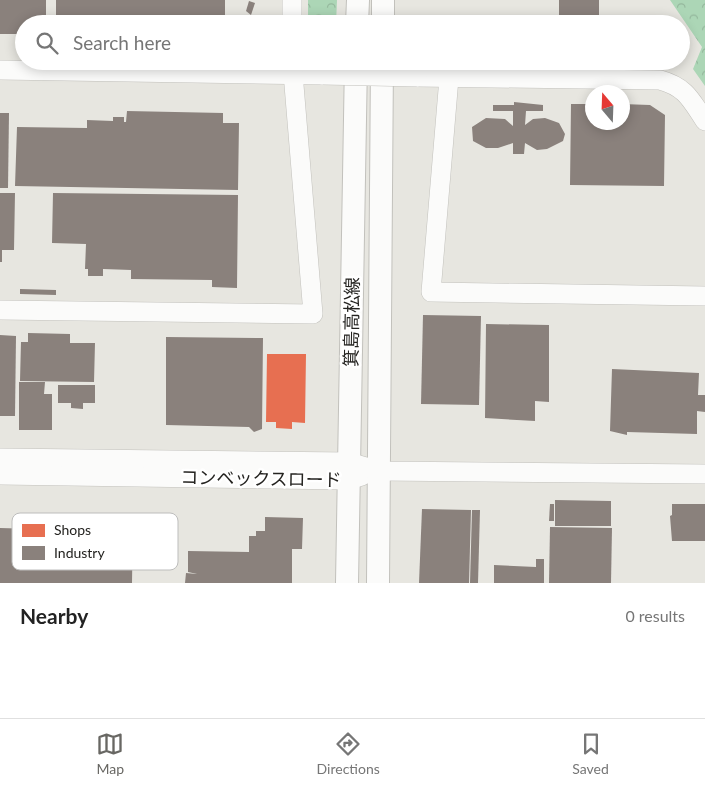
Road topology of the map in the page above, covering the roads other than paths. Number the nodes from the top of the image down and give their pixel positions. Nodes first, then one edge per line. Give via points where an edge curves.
1 (292, 0) edge
2 (358, 0) edge
3 (383, 0) edge
4 (292, 15) edge
5 (357, 15) edge
6 (382, 15) edge
7 (0, 70) edge
8 (15, 70) edge
9 (293, 70) edge
10 (302, 70) edge
11 (356, 70) edge
12 (382, 70) edge
13 (449, 78) junction
14 (705, 121) edge
15 (705, 296) edge
16 (0, 310) edge
17 (0, 458) edge
18 (349, 471) junction
19 (380, 471) junction
20 (705, 474) edge
21 (0, 475) edge
22 (347, 583) edge
23 (378, 583) edge

1 - 4 street
2 - 5 main road
3 - 6 main road
7 - 8 street
9 - 16 street via 313,314
10 - 13 street, bridge via 323,75
11 - 18 main road, 箕島高松線
12 - 19 main road, 箕島高松線
13 - 14 street via 660,80 675,84 687,93
13 - 15 street via 431,292
17 - 18 street, コンベックスロード
18 - 19 street, コンベックスロード
18 - 21 street, コンベックスロード
18 - 22 main road, 箕島高松線
19 - 20 street, コンベックスロード
19 - 23 main road, 箕島高松線

